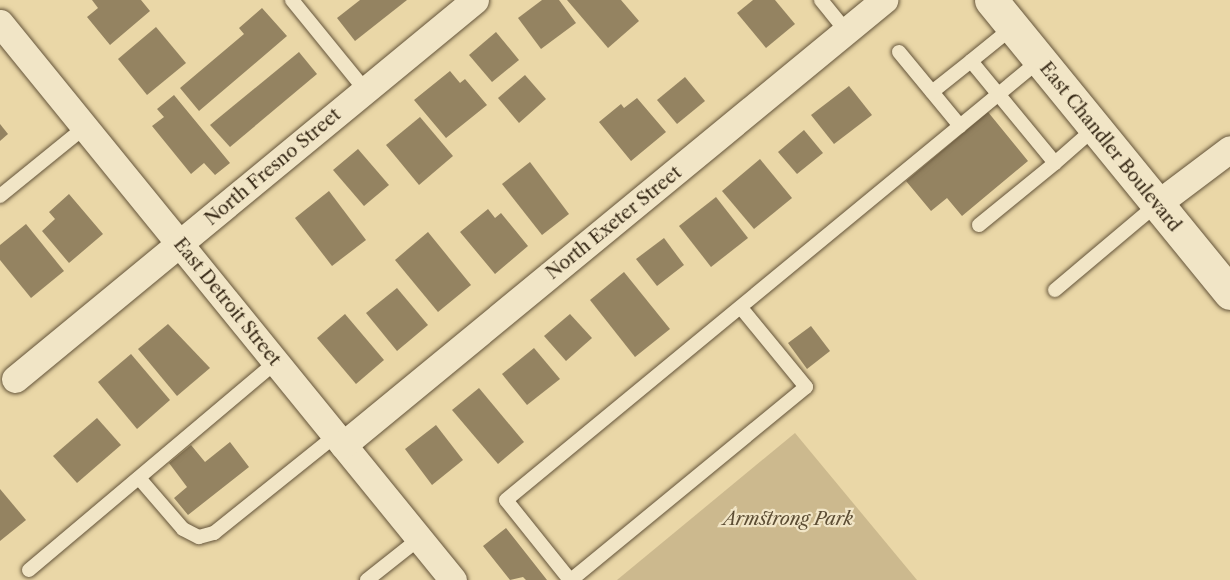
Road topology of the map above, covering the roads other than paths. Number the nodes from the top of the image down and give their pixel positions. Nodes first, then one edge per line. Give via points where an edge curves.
1 (292, 0) edge
2 (475, 0) edge
3 (820, 0) edge
4 (884, 0) edge
5 (991, 0) edge
6 (0, 23) edge
7 (1013, 27) junction
8 (846, 31) junction
9 (899, 52) dead end
10 (1040, 60) junction
11 (971, 61) junction
12 (366, 91) junction
13 (932, 92) junction
14 (999, 94) junction
15 (960, 126) junction
16 (85, 127) junction
17 (1095, 128) junction
18 (1230, 149) edge
19 (1055, 163) junction
20 (0, 196) edge
21 (1157, 204) junction
22 (979, 225) dead end
23 (180, 245) junction
24 (1055, 290) dead end
25 (1230, 293) edge
26 (741, 309) junction
27 (276, 362) junction
28 (15, 379) dead end
29 (339, 441) junction
30 (139, 478) junction
31 (419, 538) junction
32 (29, 570) dead end
33 (367, 580) edge
34 (453, 580) edge
35 (570, 580) edge

1 - 12 lane
2 - 12 street, North Fresno Street
3 - 8 lane
4 - 8 street, North Exeter Street
5 - 7 main road, East Chandler Boulevard
6 - 16 street, East Detroit Street
7 - 10 main road, East Chandler Boulevard
7 - 11 lane
8 - 29 street, North Exeter Street
9 - 13 lane
10 - 14 lane
10 - 17 main road, East Chandler Boulevard
11 - 13 lane
11 - 14 lane
12 - 23 street, North Fresno Street
13 - 15 lane
14 - 15 lane
14 - 19 lane
15 - 26 lane
16 - 20 lane
16 - 23 street, East Detroit Street
17 - 19 lane
17 - 21 main road, East Chandler Boulevard
18 - 21 street
19 - 22 lane
21 - 24 lane
21 - 25 main road, East Chandler Boulevard
23 - 27 street, East Detroit Street
23 - 28 street, North Fresno Street
26 - 35 lane via 506,500
26 - 35 lane via 806,387
27 - 29 street, East Detroit Street
27 - 30 lane
29 - 30 lane via 214,533 199,537 183,529
29 - 31 street, East Detroit Street
30 - 32 lane
31 - 33 lane
31 - 34 street, East Detroit Street

